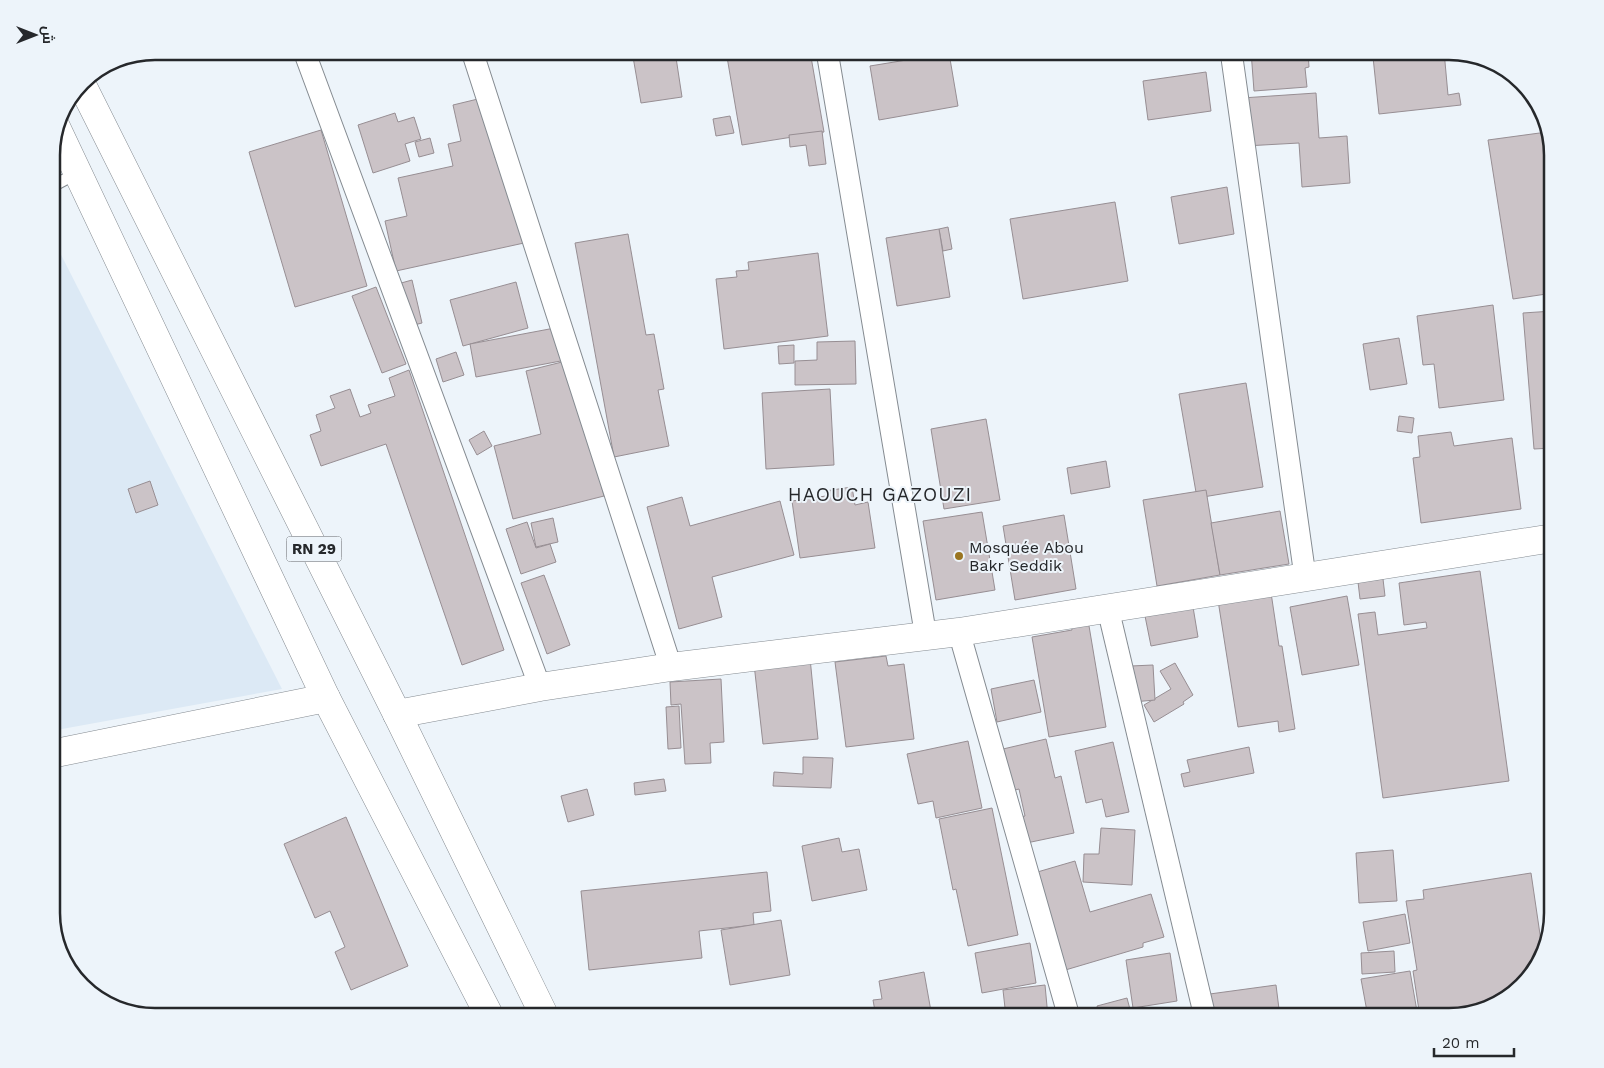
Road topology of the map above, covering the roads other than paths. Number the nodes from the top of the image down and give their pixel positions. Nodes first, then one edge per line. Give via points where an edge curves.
1 (307, 60) edge
2 (475, 60) edge
3 (829, 60) edge
4 (1232, 60) edge
5 (85, 91) edge
6 (62, 138) edge
7 (79, 172) junction
8 (60, 183) edge
9 (1544, 539) edge
10 (1305, 576) junction
11 (1108, 609) junction
12 (958, 632) junction
13 (926, 637) junction
14 (671, 667) junction
15 (540, 686) junction
16 (326, 698) junction
17 (397, 714) junction
18 (60, 752) edge
19 (485, 1008) edge
20 (541, 1008) edge
21 (1066, 1008) edge
22 (1203, 1008) edge

1 - 15 street
2 - 14 street
3 - 13 street
4 - 10 street
5 - 17 main road, RN 29
6 - 7 main road
7 - 8 lane
7 - 16 main road
9 - 10 main road
10 - 11 main road
11 - 12 main road
11 - 22 street
12 - 13 main road
12 - 21 street
13 - 14 main road
14 - 15 main road
15 - 17 main road
16 - 18 main road
16 - 19 main road
17 - 20 main road, RN 29

